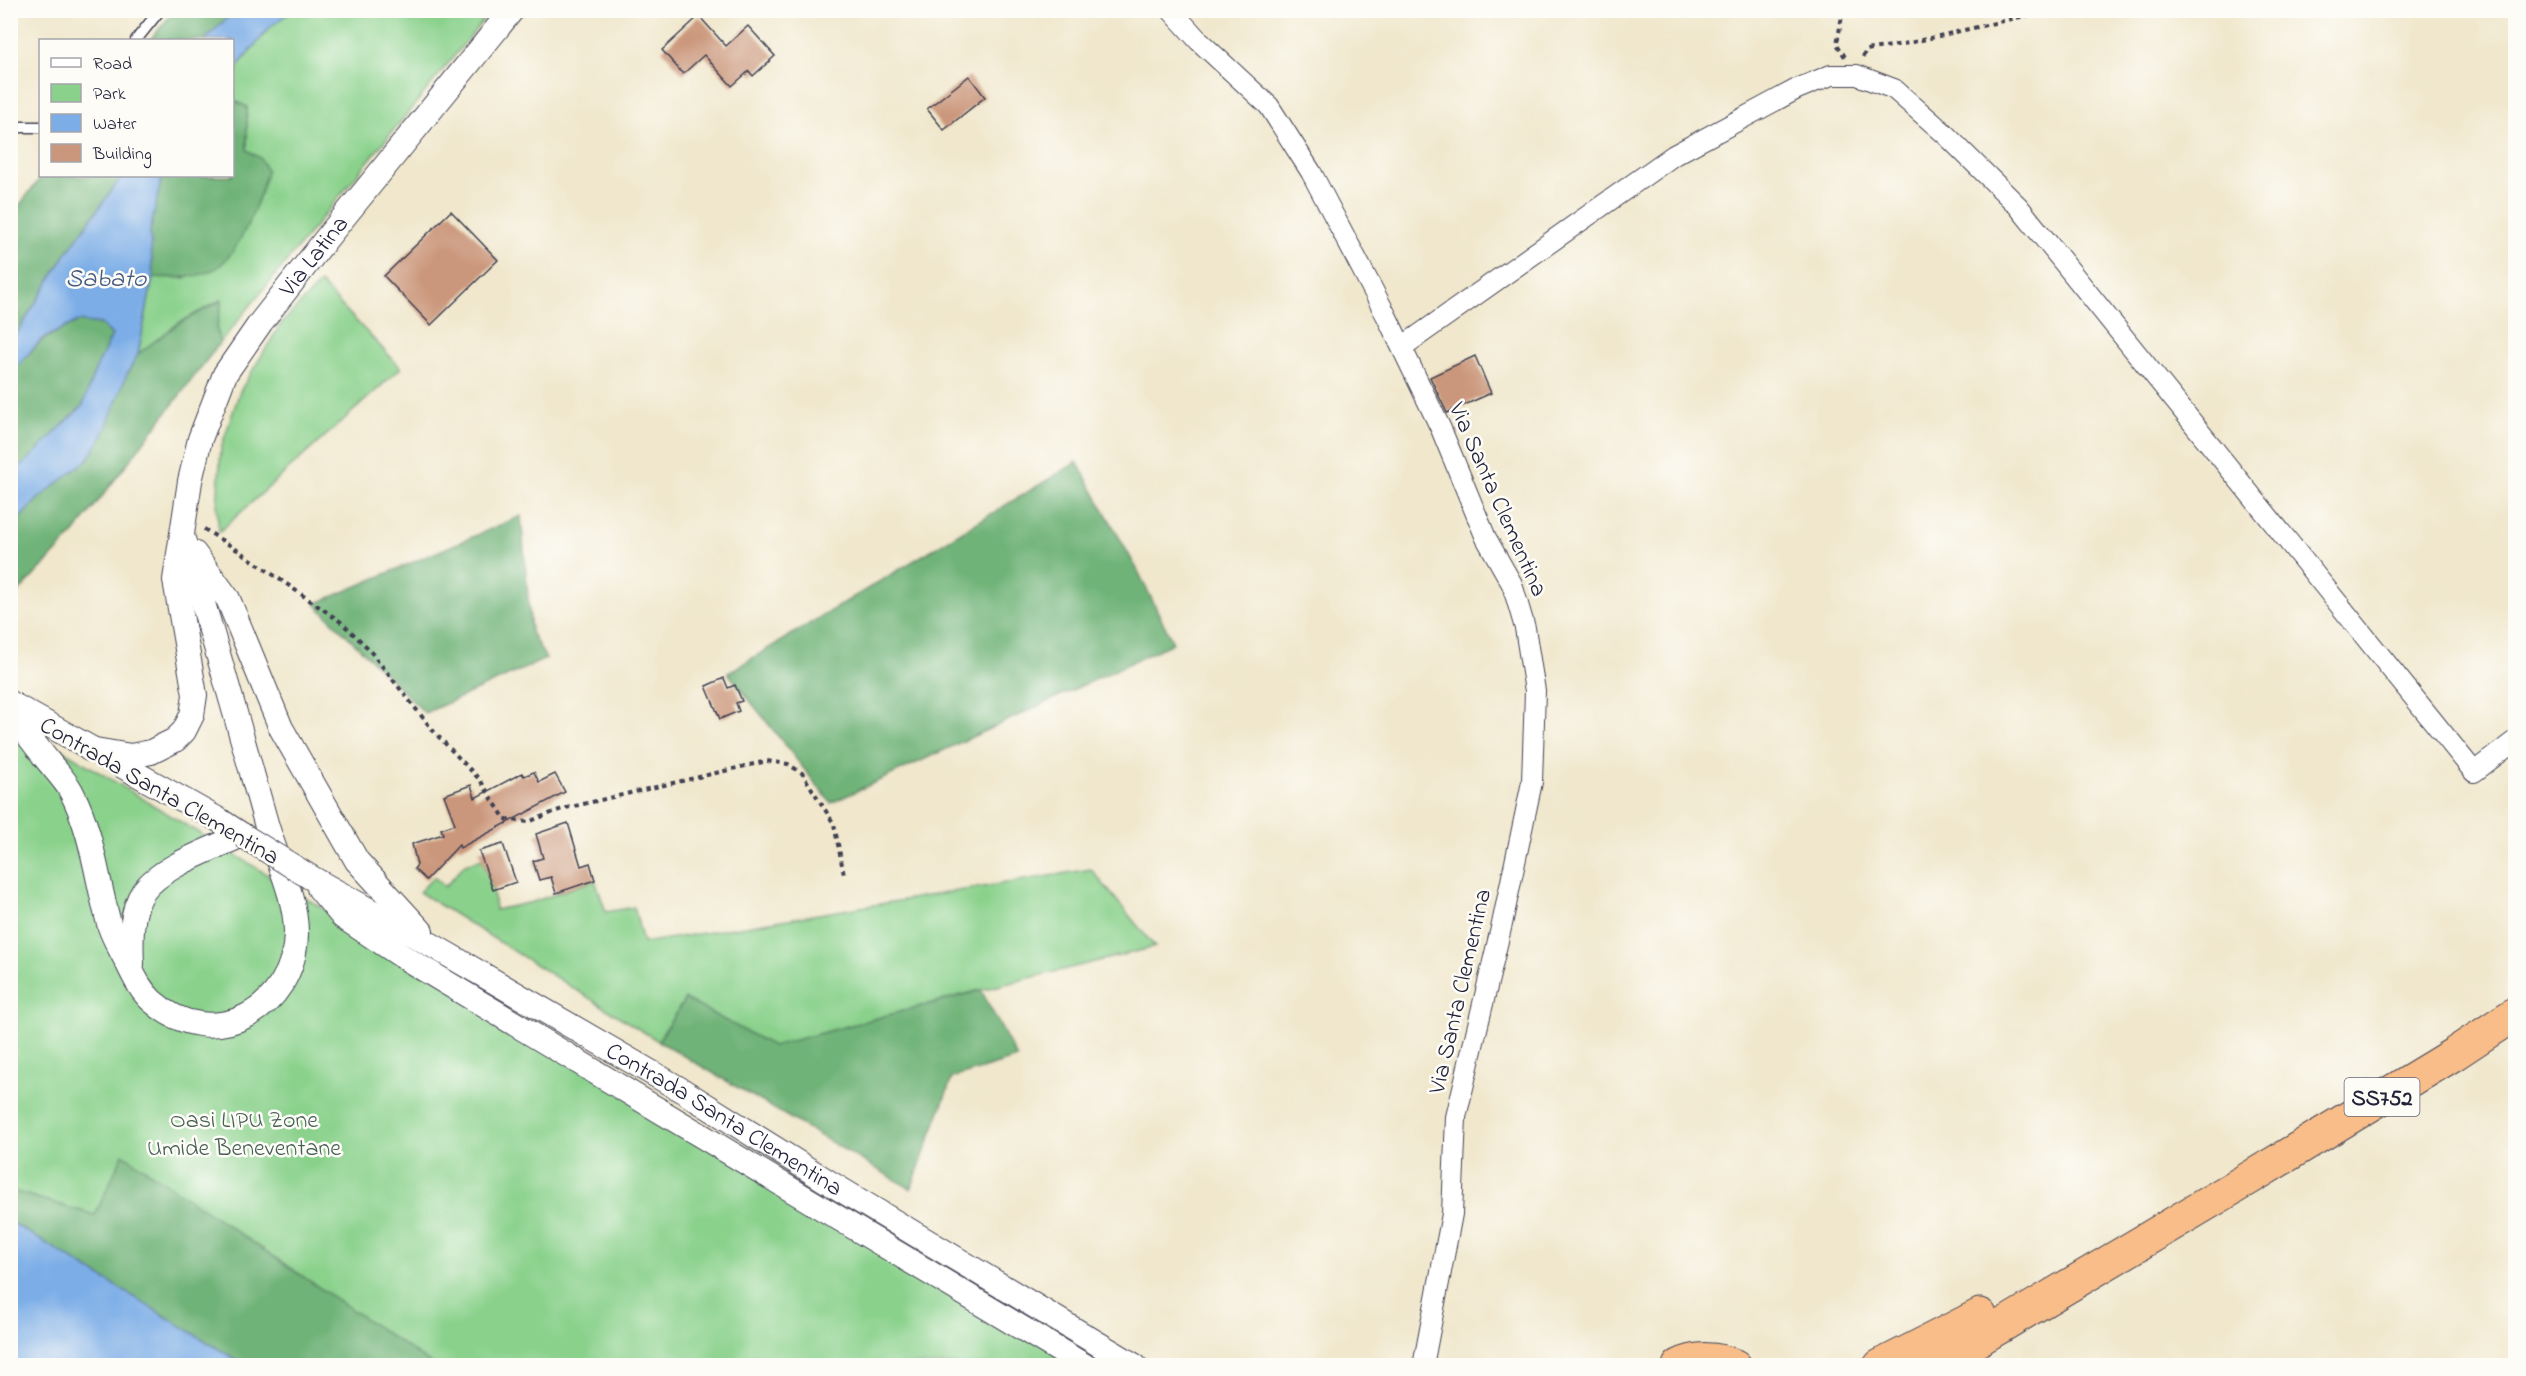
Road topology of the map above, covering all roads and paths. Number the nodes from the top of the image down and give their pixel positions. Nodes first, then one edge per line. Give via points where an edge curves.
1 (160, 10) edge
2 (512, 10) edge
3 (1171, 10) edge
4 (1843, 10) edge
5 (2050, 10) edge
6 (136, 39) edge
7 (1857, 75) junction
8 (10, 127) edge
9 (39, 128) edge
10 (1402, 347) junction
11 (182, 526) junction
12 (10, 703) edge
13 (10, 712) edge
14 (2516, 740) edge
15 (88, 749) junction
16 (242, 835) junction
17 (844, 875) dead end
18 (310, 877) junction
19 (435, 947) junction
20 (132, 973) junction
21 (2516, 1013) edge
22 (2248, 1179) junction
23 (2001, 1327) junction
24 (1085, 1365) edge
25 (1135, 1365) edge
26 (1423, 1365) edge
27 (1880, 1365) edge
28 (1934, 1365) edge
29 (1959, 1365) edge

1 - 6 lane
2 - 11 street, Via Latina via 288,287 225,374 200,439
3 - 10 street, Via Santa Clementina via 1198,41 1269,106 1311,172
4 - 7 path via 1837,44
5 - 7 path via 1866,50
7 - 10 street via 1831,75 1797,89 1674,155
7 - 14 street via 1894,89 1944,132 2018,206 2474,772
8 - 9 lane
10 - 26 street, Via Santa Clementina via 1486,538 1512,584 1526,628 1535,691 1532,783 1456,1117 1452,1214
11 - 15 street, Via Latina via 175,580 195,695 192,715 175,740 151,752 131,756
11 - 17 path via 242,553 341,622 367,647 435,733 480,780 504,819 528,822 574,806 767,760 788,764 802,773 834,824
11 - 19 street via 228,598 281,728 357,861
11 - 20 street via 290,898 296,932 292,960 281,986 251,1016 224,1024 192,1022 174,1016 153,1002
12 - 15 street, Contrada Santa Clementina
13 - 20 street via 71,790 111,929
15 - 16 street, Contrada Santa Clementina
16 - 18 street, Contrada Santa Clementina, bridge
16 - 20 street via 158,876 142,893 130,930
18 - 19 street, Contrada Santa Clementina
18 - 24 street, Contrada Santa Clementina via 343,917 402,956
19 - 25 street, Contrada Santa Clementina via 683,1091
21 - 22 highway, SS752
22 - 23 highway, SS752
22 - 27 highway via 2148,1215 1973,1318
23 - 28 highway, SS752
23 - 29 highway

